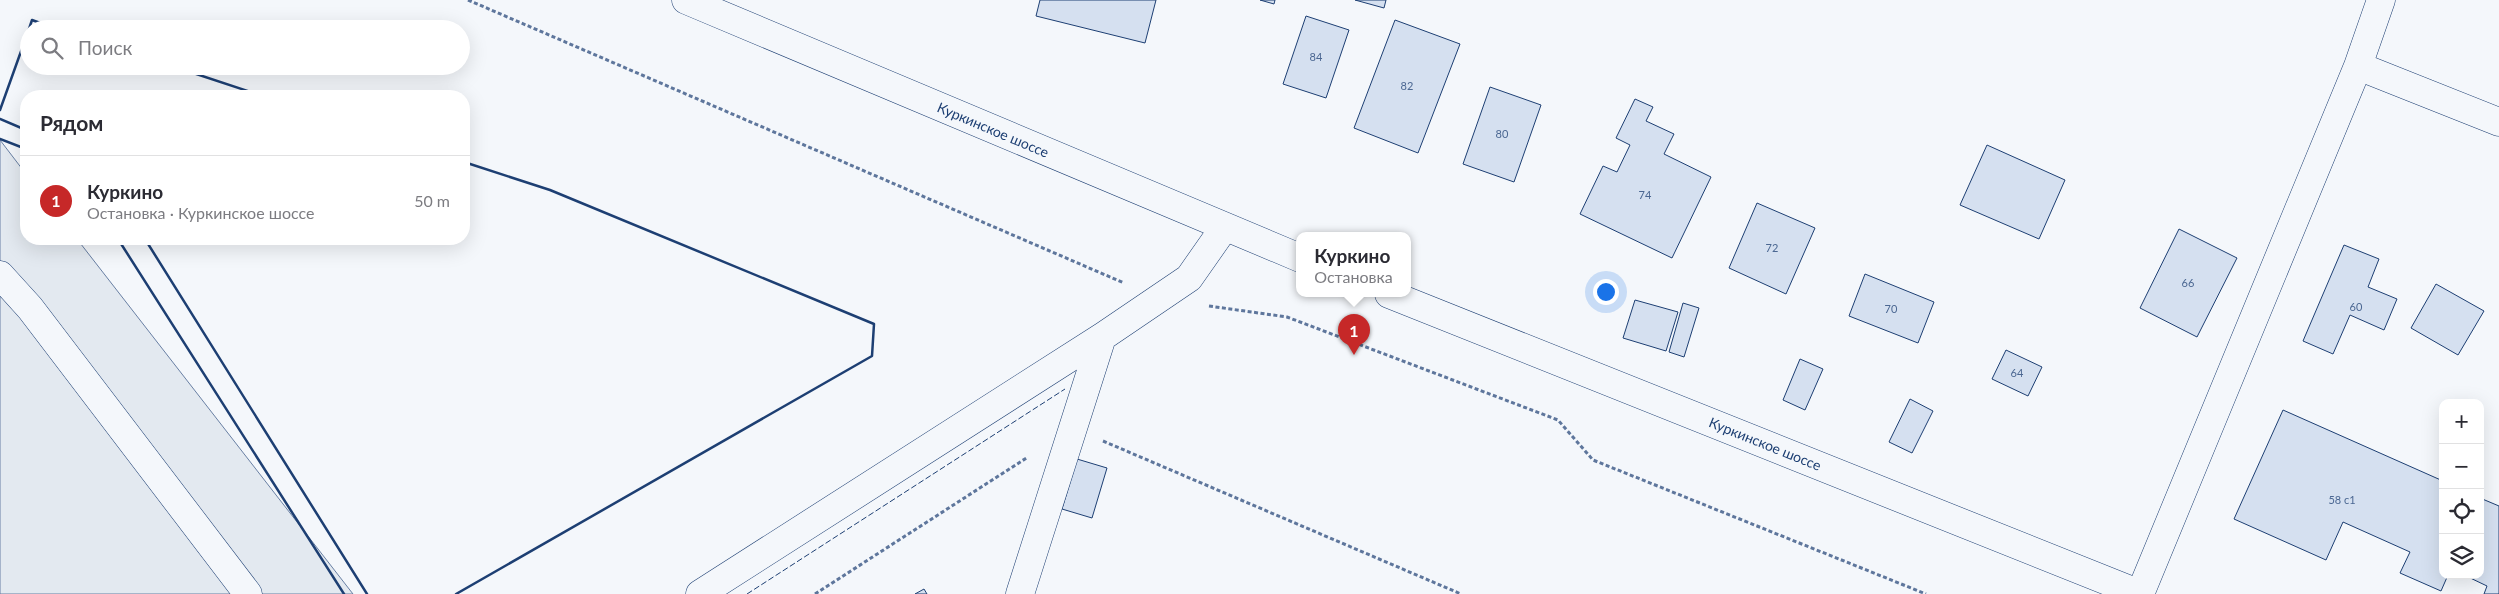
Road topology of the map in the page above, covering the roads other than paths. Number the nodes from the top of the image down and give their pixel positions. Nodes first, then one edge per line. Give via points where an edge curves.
1 (686, 0) edge
2 (2381, 0) edge
3 (2358, 66) junction
4 (2499, 122) edge
5 (1224, 228) junction
6 (1296, 256) edge
7 (0, 275) edge
8 (1397, 297) edge
9 (1102, 337) junction
10 (248, 594) edge
11 (700, 594) edge
12 (1020, 594) edge
13 (2140, 594) edge

1 - 5 main road, Куркинское шоссе
2 - 3 main road
3 - 4 main road
3 - 13 main road
5 - 6 main road, Куркинское шоссе
5 - 9 main road via 1189,278
7 - 10 main road via 30,308
8 - 13 main road, Куркинское шоссе
9 - 11 main road
9 - 12 main road

